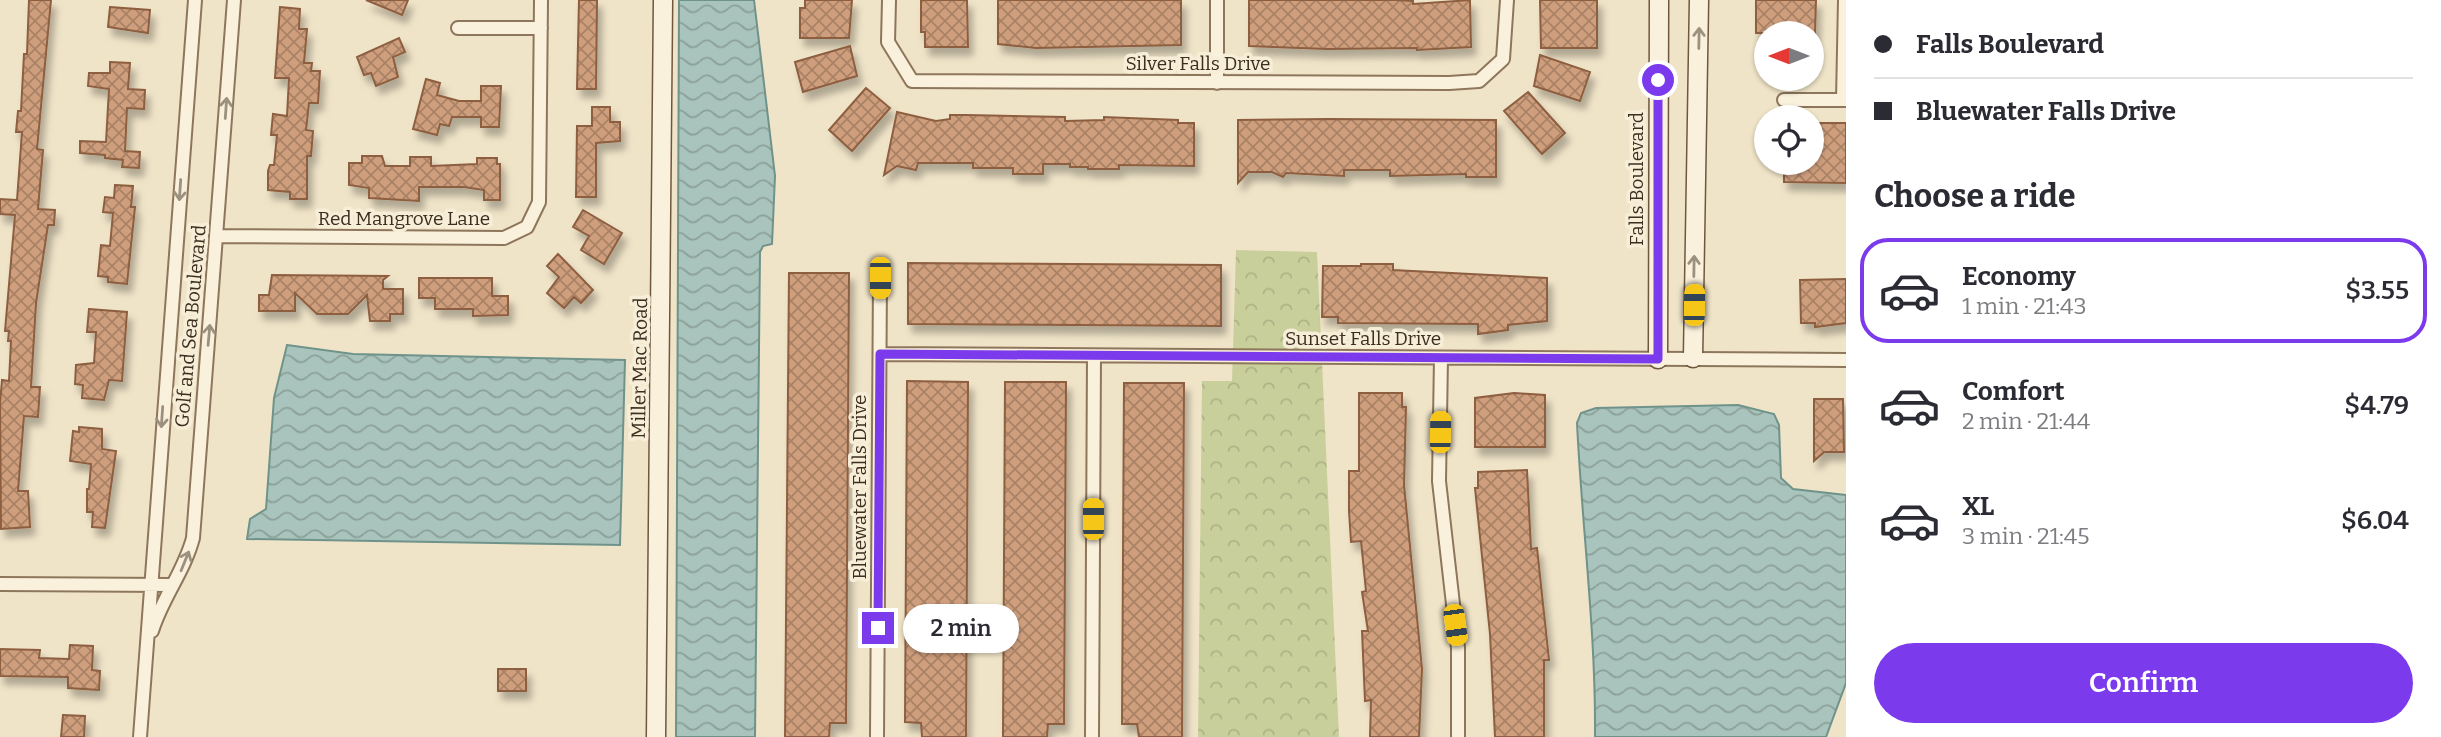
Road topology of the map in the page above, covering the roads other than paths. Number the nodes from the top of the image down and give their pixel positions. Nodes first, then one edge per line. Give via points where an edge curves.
1 (195, 0) edge
2 (234, 0) edge
3 (541, 0) edge
4 (663, 0) edge
5 (889, 0) edge
6 (1217, 0) edge
7 (1507, 0) edge
8 (1659, 0) edge
9 (1699, 0) edge
10 (1845, 0) edge
11 (541, 27) junction
12 (457, 28) dead end
13 (1217, 83) junction
14 (1784, 100) dead end
15 (1845, 100) edge
16 (217, 236) junction
17 (880, 278) dead end
18 (880, 354) junction
19 (1094, 356) junction
20 (1441, 358) junction
21 (1693, 358) junction
22 (1658, 359) junction
23 (1846, 360) edge
24 (0, 584) edge
25 (149, 585) junction
26 (172, 585) junction
27 (147, 645) junction
28 (140, 737) edge
29 (656, 737) edge
30 (877, 737) edge
31 (1092, 737) edge
32 (1458, 737) edge

1 -> 25 street, Golf and Sea Boulevard
16 -> 2 street, Golf and Sea Boulevard
3 - 11 street, Red Mangrove Lane
4 - 29 street, Miller Mac Road
5 - 13 street, Silver Falls Drive via 888,42 912,81
6 - 13 street
7 - 13 street, Silver Falls Drive via 1503,59 1479,81
8 - 22 street, Falls Boulevard
21 -> 9 street
10 - 15 street
11 - 12 street
11 - 16 street, Red Mangrove Lane via 539,202 527,228 504,238
14 - 15 street
26 -> 16 street, Golf and Sea Boulevard via 186,564 192,538
17 - 18 street, Bluewater Falls Drive
18 - 19 street, Sunset Falls Drive
18 - 30 street, Bluewater Falls Drive
19 - 20 street, Sunset Falls Drive
19 - 31 street
20 - 22 street, Sunset Falls Drive
20 - 32 street via 1440,481 1458,648
21 - 22 street, Sunset Falls Drive
21 - 23 street, Sunset Falls Drive
24 - 25 street
25 - 26 street
25 - 27 street, Golf and Sea Boulevard
26 - 27 street, Golf and Sea Boulevard
27 - 28 street, Golf and Sea Boulevard

